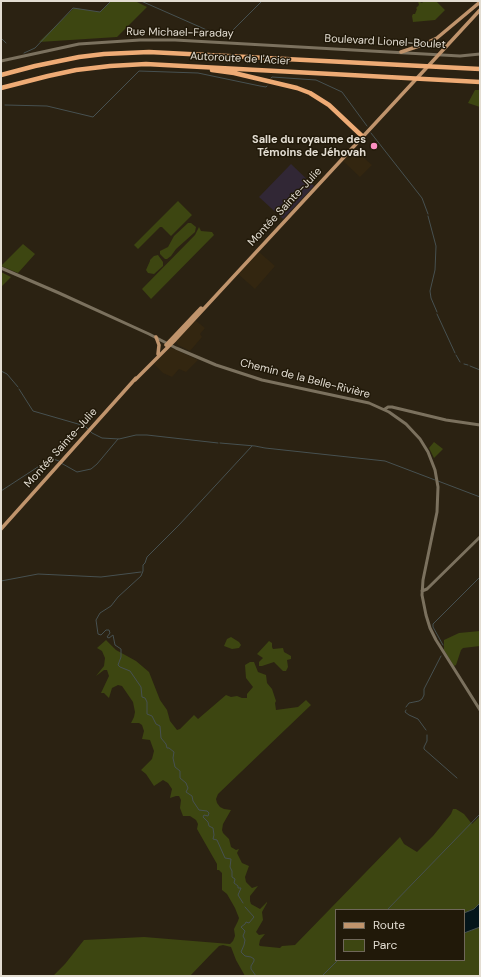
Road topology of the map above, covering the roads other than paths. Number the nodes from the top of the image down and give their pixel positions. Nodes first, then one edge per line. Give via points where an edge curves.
1 (480, 2) edge
2 (480, 10) edge
3 (288, 46) joint
4 (401, 52) junction
5 (480, 54) edge
6 (1, 61) edge
7 (189, 66) junction
8 (480, 69) edge
9 (1, 75) edge
10 (480, 82) edge
11 (1, 88) edge
12 (363, 137) junction
13 (1, 268) edge
14 (156, 337) junction
15 (169, 344) junction
16 (158, 354) junction
17 (135, 380) junction
18 (385, 409) junction
19 (480, 425) edge
20 (1, 529) edge
21 (480, 537) edge
22 (422, 591) junction
23 (480, 710) edge

1 - 4 main road via 437,38
2 - 12 main road, Montée Sainte-Julie
3 - 4 street, Boulevard Lionel-Boulet
3 - 6 street, Rue Michael-Faraday via 130,40 79,44
4 - 5 street, Boulevard Lionel-Boulet via 465,56
7 - 10 highway, Autoroute de l'Acier
7 - 11 highway, Autoroute de l'Acier via 146,64 102,67 48,76
7 - 12 highway via 234,73 307,91 329,105
8 - 9 highway, Autoroute de l'Acier via 149,52 79,57
12 - 15 main road, Montée Sainte-Julie
13 - 14 street, Chemin de la Belle-Rivière
14 - 15 street, Chemin de la Belle-Rivière
14 - 16 main road
15 - 16 main road, Montée Sainte-Julie
15 - 17 main road, Montée Sainte-Julie
15 - 18 street, Chemin de la Belle-Rivière via 216,365 256,378 365,402
16 - 17 main road, Montée Sainte-Julie
17 - 20 main road, Montée Sainte-Julie
18 - 19 street, Chemin de la Belle-Rivière via 388,407
18 - 22 street via 402,420 418,436 430,457 438,482 439,500
21 - 22 street
22 - 23 street via 432,634

